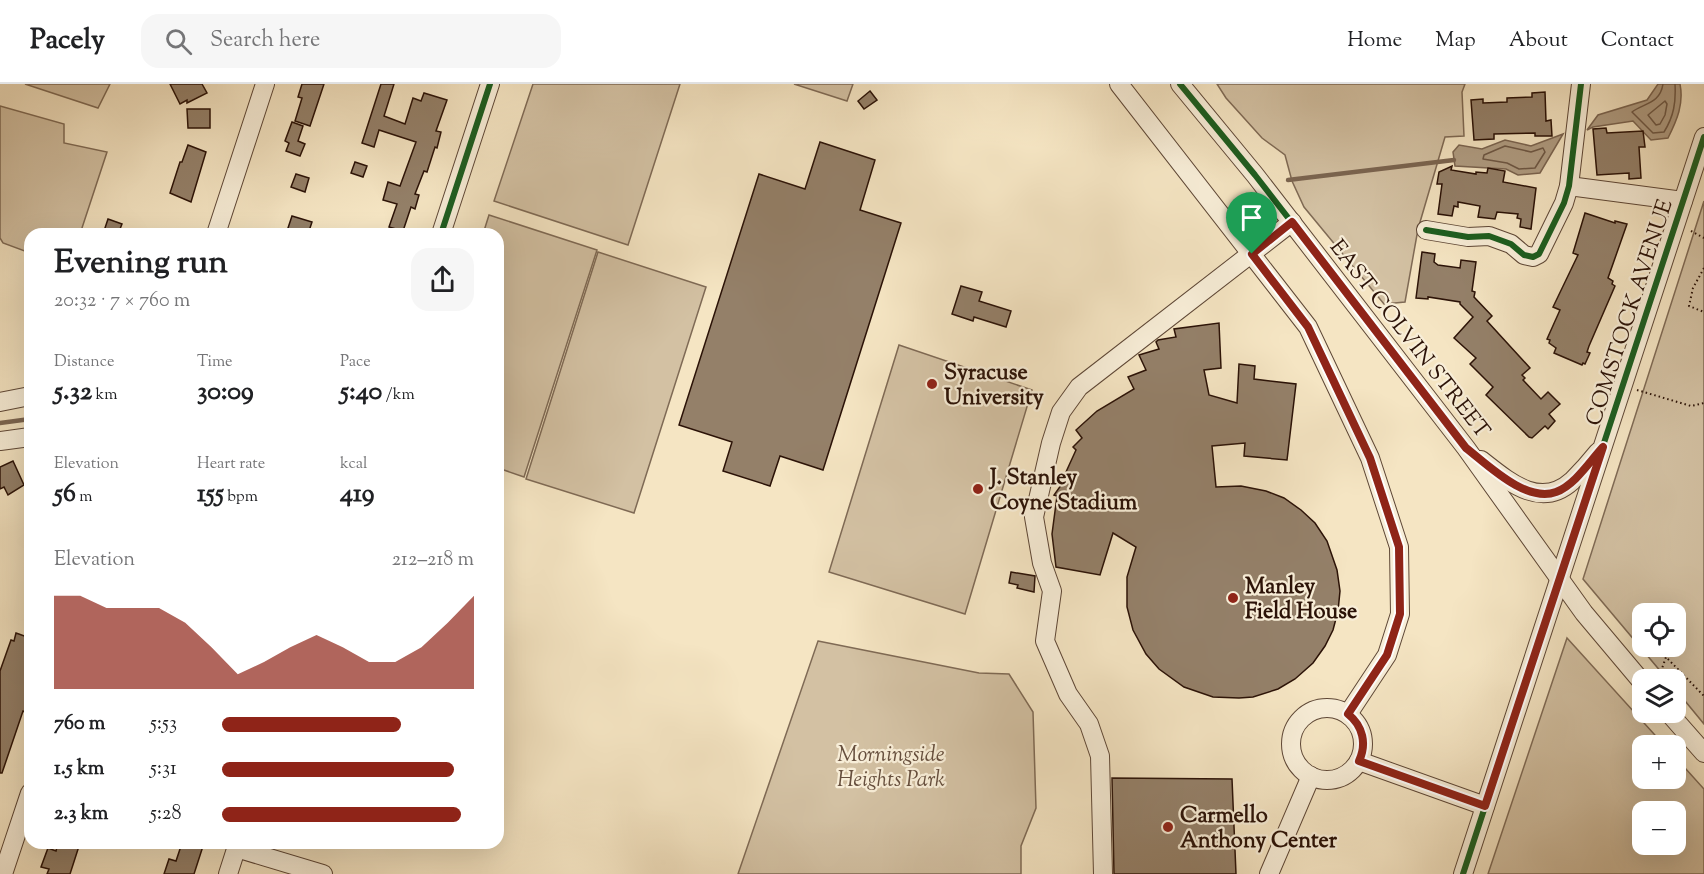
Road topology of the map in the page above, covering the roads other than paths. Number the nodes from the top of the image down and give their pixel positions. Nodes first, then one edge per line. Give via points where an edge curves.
1 (248, 84) edge
2 (490, 84) edge
3 (1119, 84) edge
4 (1180, 84) edge
5 (1581, 84) edge
6 (262, 92) edge
7 (1704, 137) edge
8 (1569, 186) junction
9 (1683, 201) junction
10 (1292, 222) junction
11 (218, 228) edge
12 (443, 228) edge
13 (1426, 230) dead end
14 (1252, 254) junction
15 (24, 397) edge
16 (0, 402) edge
17 (24, 437) edge
18 (0, 441) edge
19 (1603, 447) junction
20 (1466, 448) junction
21 (1560, 579) junction
22 (1632, 670) edge
23 (1348, 714) junction
24 (1678, 723) edge
25 (1704, 753) edge
26 (1359, 761) junction
27 (1311, 776) junction
28 (1485, 806) junction
29 (24, 811) edge
30 (236, 849) edge
31 (249, 849) edge
32 (3, 874) edge
33 (228, 874) edge
34 (323, 874) edge
35 (1103, 874) edge
36 (1269, 874) edge
37 (1463, 874) edge

1 - 6 street
2 - 12 street
3 - 14 street
4 - 10 street, EAST COLVIN STREET
5 - 8 street
6 - 11 street
7 - 9 street, COMSTOCK AVENUE
8 - 9 street
8 - 13 street via 1539,254 1533,257 1489,236
9 - 19 street, COMSTOCK AVENUE
10 - 14 street
10 - 20 street, EAST COLVIN STREET
14 - 23 street via 1308,327 1370,458 1399,547 1400,614 1387,655
14 - 35 street via 1079,387 1061,412 1051,443 1034,517 1042,563 1052,591 1045,641 1068,694 1089,724 1100,756
15 - 16 street
17 - 18 street
19 - 20 street via 1571,481 1555,492 1535,494
19 - 21 street, COMSTOCK AVENUE
20 - 21 street, EAST COLVIN STREET
21 - 22 street, EAST COLVIN STREET
21 - 28 street, COMSTOCK AVENUE
23 - 26 street via 1362,731 1364,744
23 - 27 street via 1328,707 1305,714 1296,724 1291,739 1294,760
24 - 25 street
26 - 27 street via 1342,777 1330,780
26 - 28 street
27 - 36 street
28 - 37 street, COMSTOCK AVENUE
29 - 32 street
30 - 33 street
31 - 34 street

